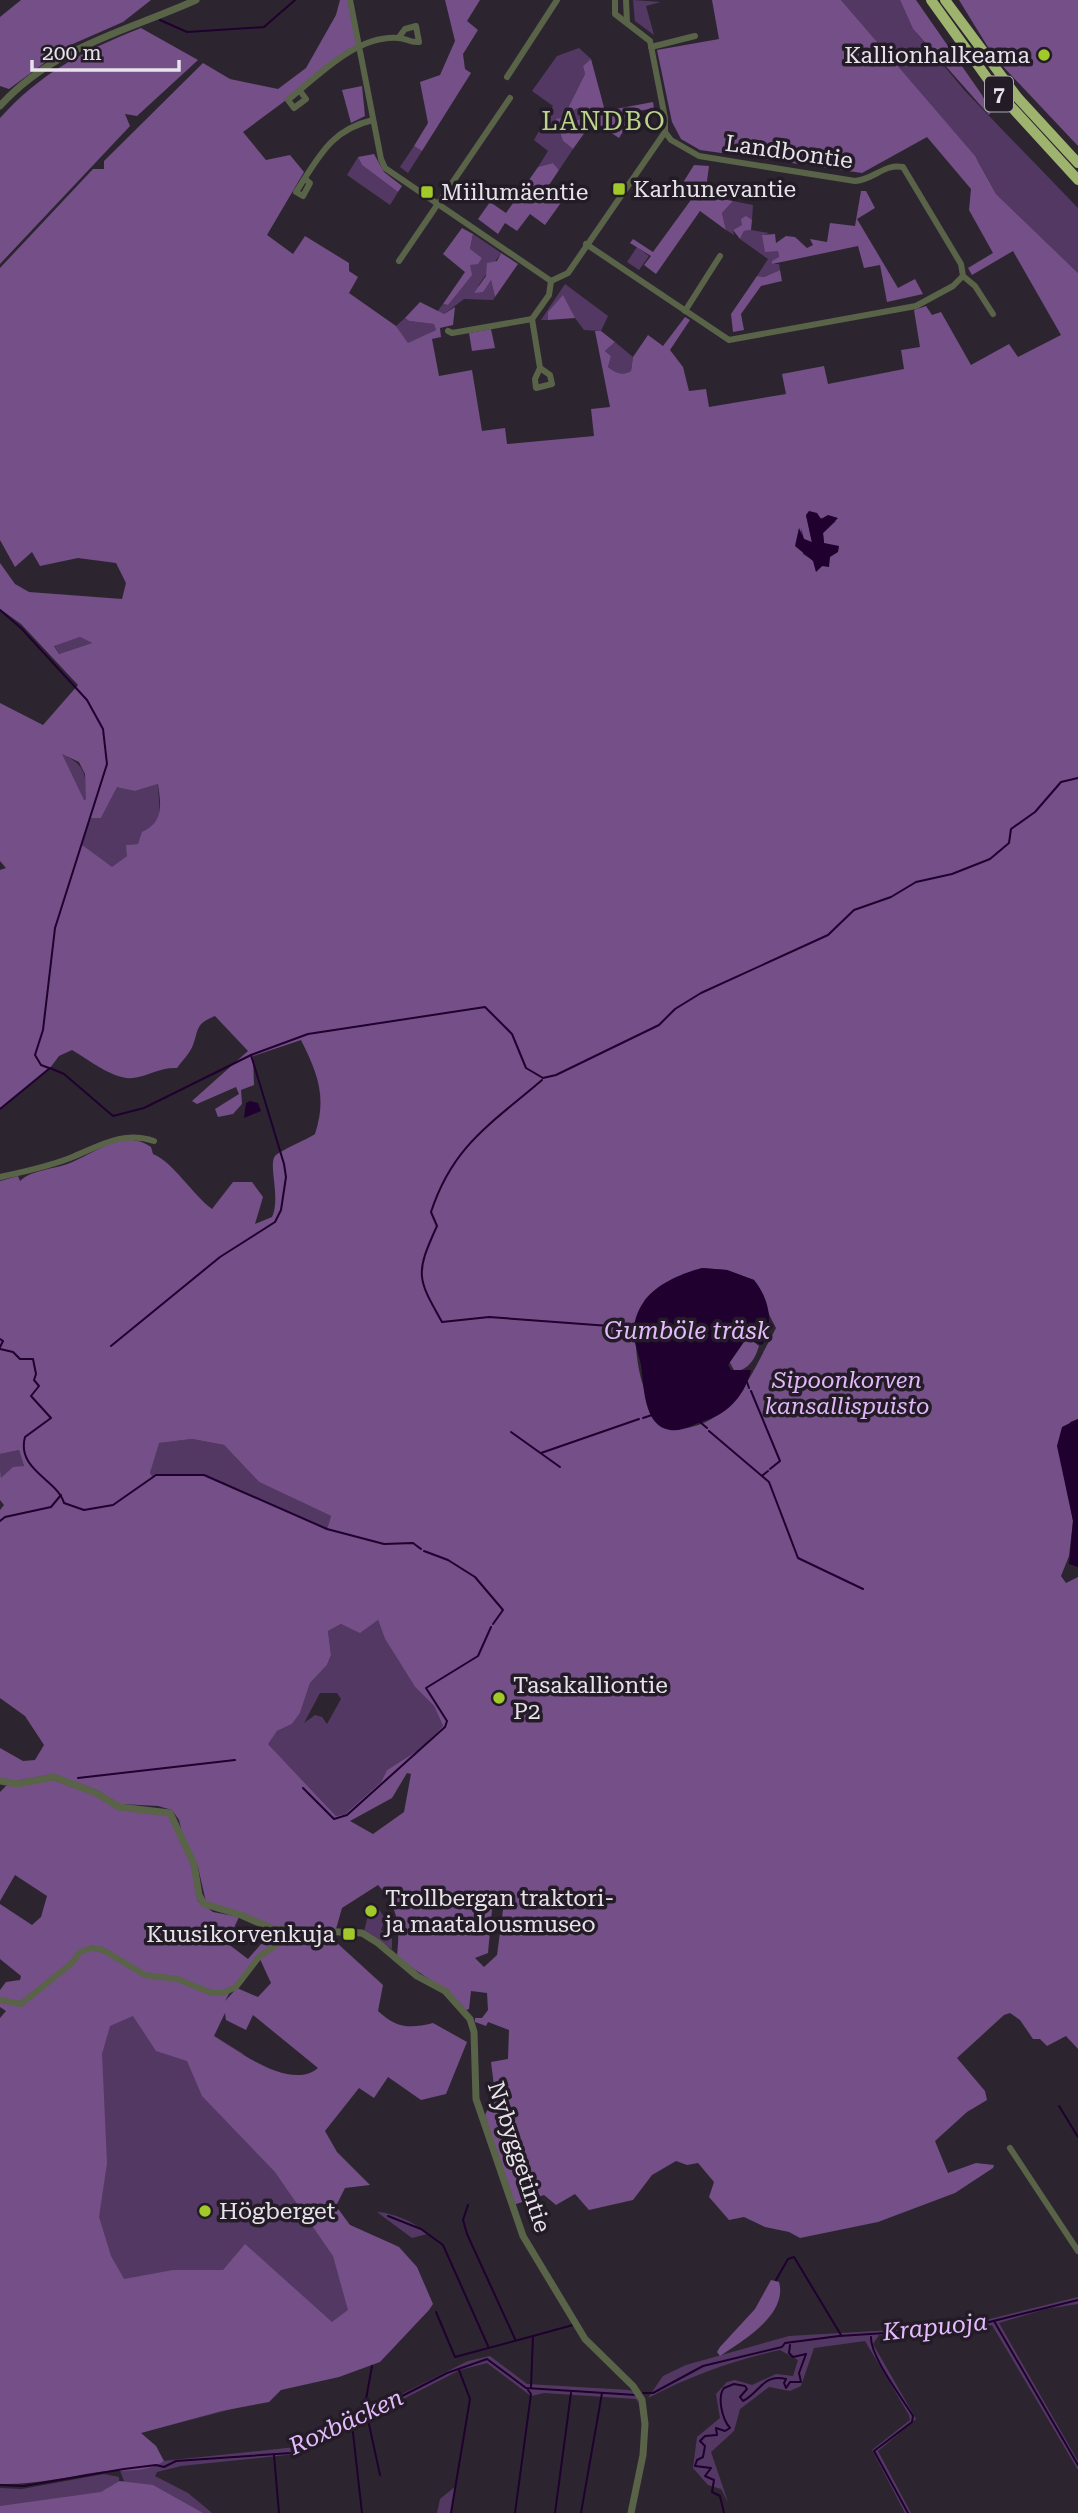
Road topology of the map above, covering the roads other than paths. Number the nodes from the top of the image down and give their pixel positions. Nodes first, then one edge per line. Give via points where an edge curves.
1 (197, 0) edge
2 (350, 0) edge
3 (557, 0) edge
4 (615, 0) edge
5 (626, 0) edge
6 (931, 0) edge
7 (945, 0) edge
8 (627, 13) junction
9 (615, 14) junction
10 (628, 22) junction
11 (695, 36) dead end
12 (399, 37) dead end
13 (360, 45) junction
14 (651, 47) junction
15 (506, 77) dead end
16 (300, 91) dead end
17 (510, 98) dead end
18 (0, 106) edge
19 (373, 120) junction
20 (665, 132) junction
21 (1078, 163) edge
22 (305, 179) dead end
23 (1078, 180) edge
24 (438, 204) junction
25 (586, 244) junction
26 (720, 256) dead end
27 (399, 261) dead end
28 (963, 276) junction
29 (551, 281) junction
30 (685, 311) junction
31 (993, 314) dead end
32 (532, 319) junction
33 (449, 331) dead end
34 (540, 368) dead end
35 (154, 1140) dead end
36 (0, 1177) edge
37 (0, 1781) edge
38 (297, 1930) junction
39 (0, 2000) edge
40 (1010, 2148) dead end
41 (1078, 2251) edge
42 (631, 2513) edge

1 - 18 street via 68,51 16,88
2 - 13 street
3 - 15 street
4 - 9 street
5 - 8 street
6 - 23 highway, 7 via 995,89
7 - 21 highway, 7 via 1001,77
8 - 9 street
8 - 10 street
9 - 10 street
10 - 14 street via 646,35
11 - 14 street
12 - 13 street
13 - 16 street
13 - 19 street
14 - 20 street
17 - 24 street
19 - 22 street via 340,133
19 - 24 street via 385,168
20 - 25 street
20 - 28 street, Landbontie via 699,156 855,181 891,166 903,167 961,264
24 - 27 street
24 - 29 street
25 - 29 street via 568,273
25 - 30 street
26 - 30 street
28 - 30 street via 916,306 732,341
28 - 31 street, Landbontie
29 - 32 street via 549,295
32 - 33 street
32 - 34 street
35 - 36 street via 116,1139 70,1158
37 - 38 street, Nybyggetintie via 64,1779 119,1807 170,1813 194,1864 198,1895 204,1904 273,1929
38 - 39 street via 259,1957 241,1984 223,1993 145,1975 92,1948 80,1952 21,2004
38 - 42 street, Nybyggetintie via 355,1932 371,1938 417,1976 445,1991 470,2019 476,2099 523,2236 580,2332 642,2400 643,2455
40 - 41 street

